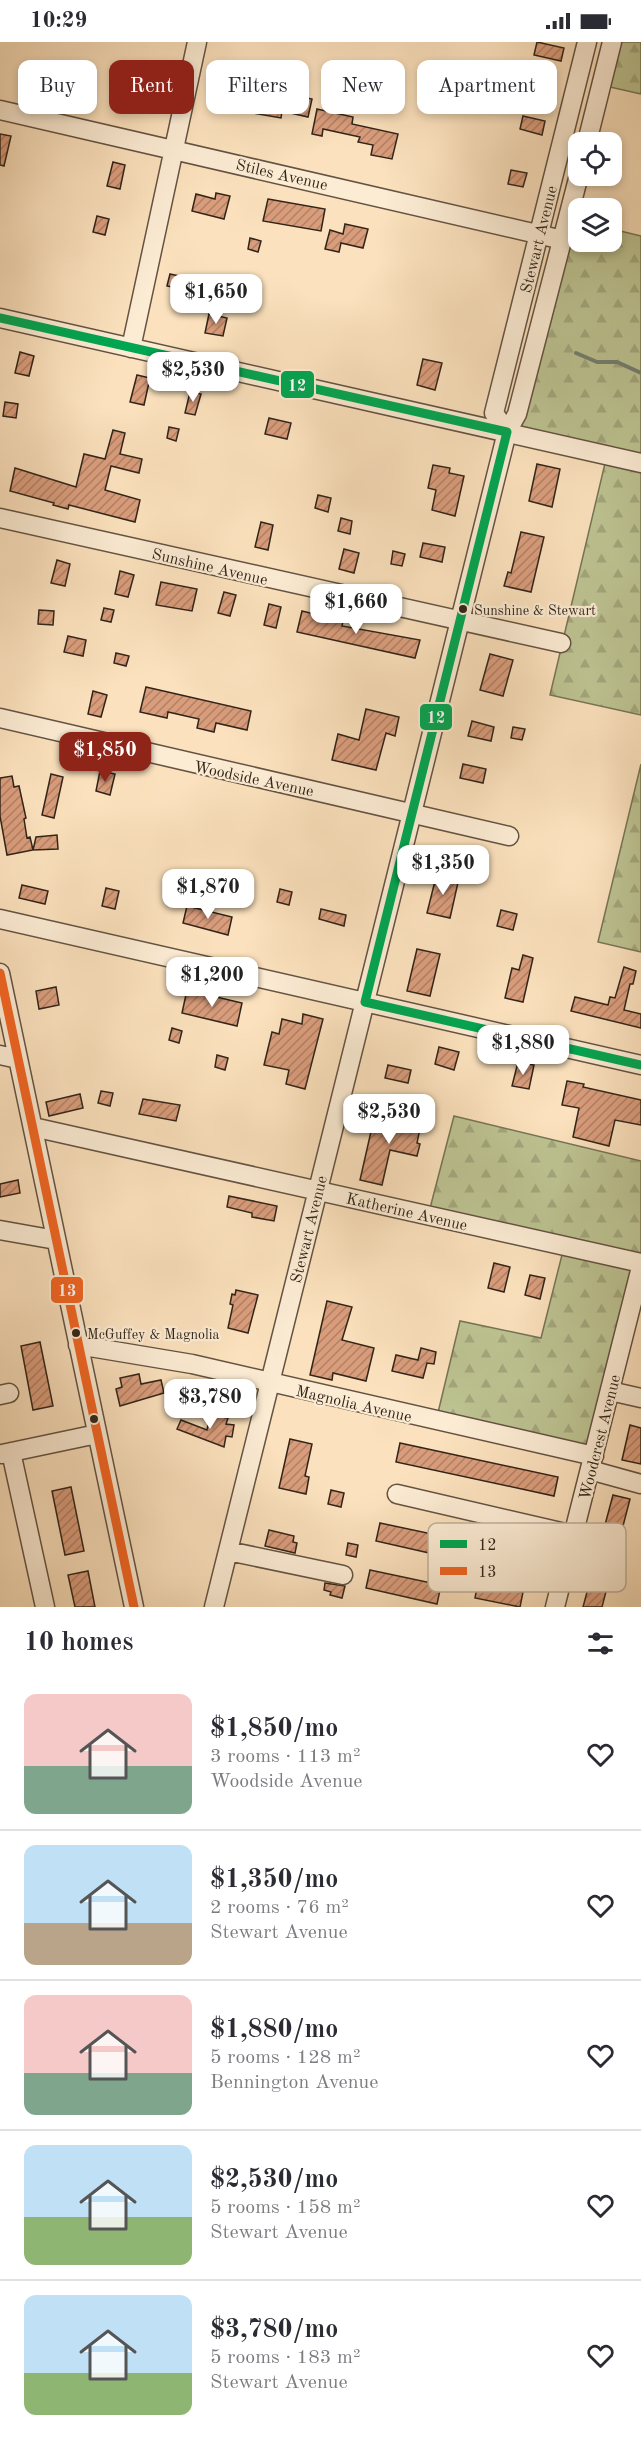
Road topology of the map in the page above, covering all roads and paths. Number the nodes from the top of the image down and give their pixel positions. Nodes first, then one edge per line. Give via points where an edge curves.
1 (197, 42) edge
2 (587, 42) edge
3 (612, 42) edge
4 (0, 110) edge
5 (590, 132) edge
6 (174, 149) junction
7 (576, 186) edge
8 (539, 234) junction
9 (563, 240) junction
10 (0, 318) edge
11 (131, 348) junction
12 (507, 432) junction
13 (641, 463) edge
14 (0, 518) edge
15 (459, 622) junction
16 (561, 643) dead end
17 (0, 718) edge
18 (412, 813) junction
19 (509, 836) dead end
20 (0, 919) edge
21 (0, 973) edge
22 (365, 1002) junction
23 (0, 1055) edge
24 (18, 1059) junction
25 (641, 1065) edge
26 (33, 1127) junction
27 (318, 1191) junction
28 (0, 1230) edge
29 (56, 1240) junction
30 (641, 1265) edge
31 (638, 1290) edge
32 (78, 1345) junction
33 (270, 1384) junction
34 (610, 1391) junction
35 (641, 1398) edge
36 (97, 1434) junction
37 (6, 1453) edge
38 (592, 1463) junction
39 (641, 1484) edge
40 (397, 1494) dead end
41 (522, 1523) edge
42 (577, 1523) edge
43 (228, 1551) junction
44 (343, 1575) dead end
45 (559, 1592) edge
46 (45, 1607) edge
47 (134, 1607) edge
48 (214, 1607) edge
49 (555, 1607) edge

1 - 6 street
2 - 8 street, Stewart Avenue
3 - 5 street
4 - 6 street, Stiles Avenue
6 - 8 street, Stiles Avenue
6 - 11 street
7 - 9 street, Stewart Avenue
8 - 9 street, Stiles Avenue
8 - 12 street, Stewart Avenue via 494,413
9 - 12 street, Stewart Avenue via 517,414
10 - 11 street
11 - 12 street
12 - 13 street
12 - 15 street, Stewart Avenue
14 - 15 street, Sunshine Avenue
15 - 16 street, Sunshine Avenue
15 - 18 street, Stewart Avenue
17 - 18 street, Woodside Avenue
18 - 19 street, Woodside Avenue
18 - 22 street, Stewart Avenue
20 - 22 street
21 - 24 street
22 - 25 street
22 - 27 street, Stewart Avenue
23 - 24 street
24 - 26 street
26 - 27 street, Katherine Avenue
26 - 29 street
27 - 30 street, Katherine Avenue
27 - 33 street, Stewart Avenue
28 - 29 street
29 - 32 street
30 - 31 street, Woodcrest Avenue
31 - 34 street, Woodcrest Avenue
32 - 33 street, Magnolia Avenue via 192,1364
32 - 36 street
33 - 38 street, Magnolia Avenue
33 - 43 street, Stewart Avenue
34 - 35 street
34 - 38 street, Woodcrest Avenue
36 - 37 street
36 - 47 street
37 - 46 street
38 - 39 street, Magnolia Avenue
38 - 42 street, Woodcrest Avenue
40 - 41 street
43 - 44 street
43 - 48 street, Stewart Avenue
45 - 49 street, Woodcrest Avenue

